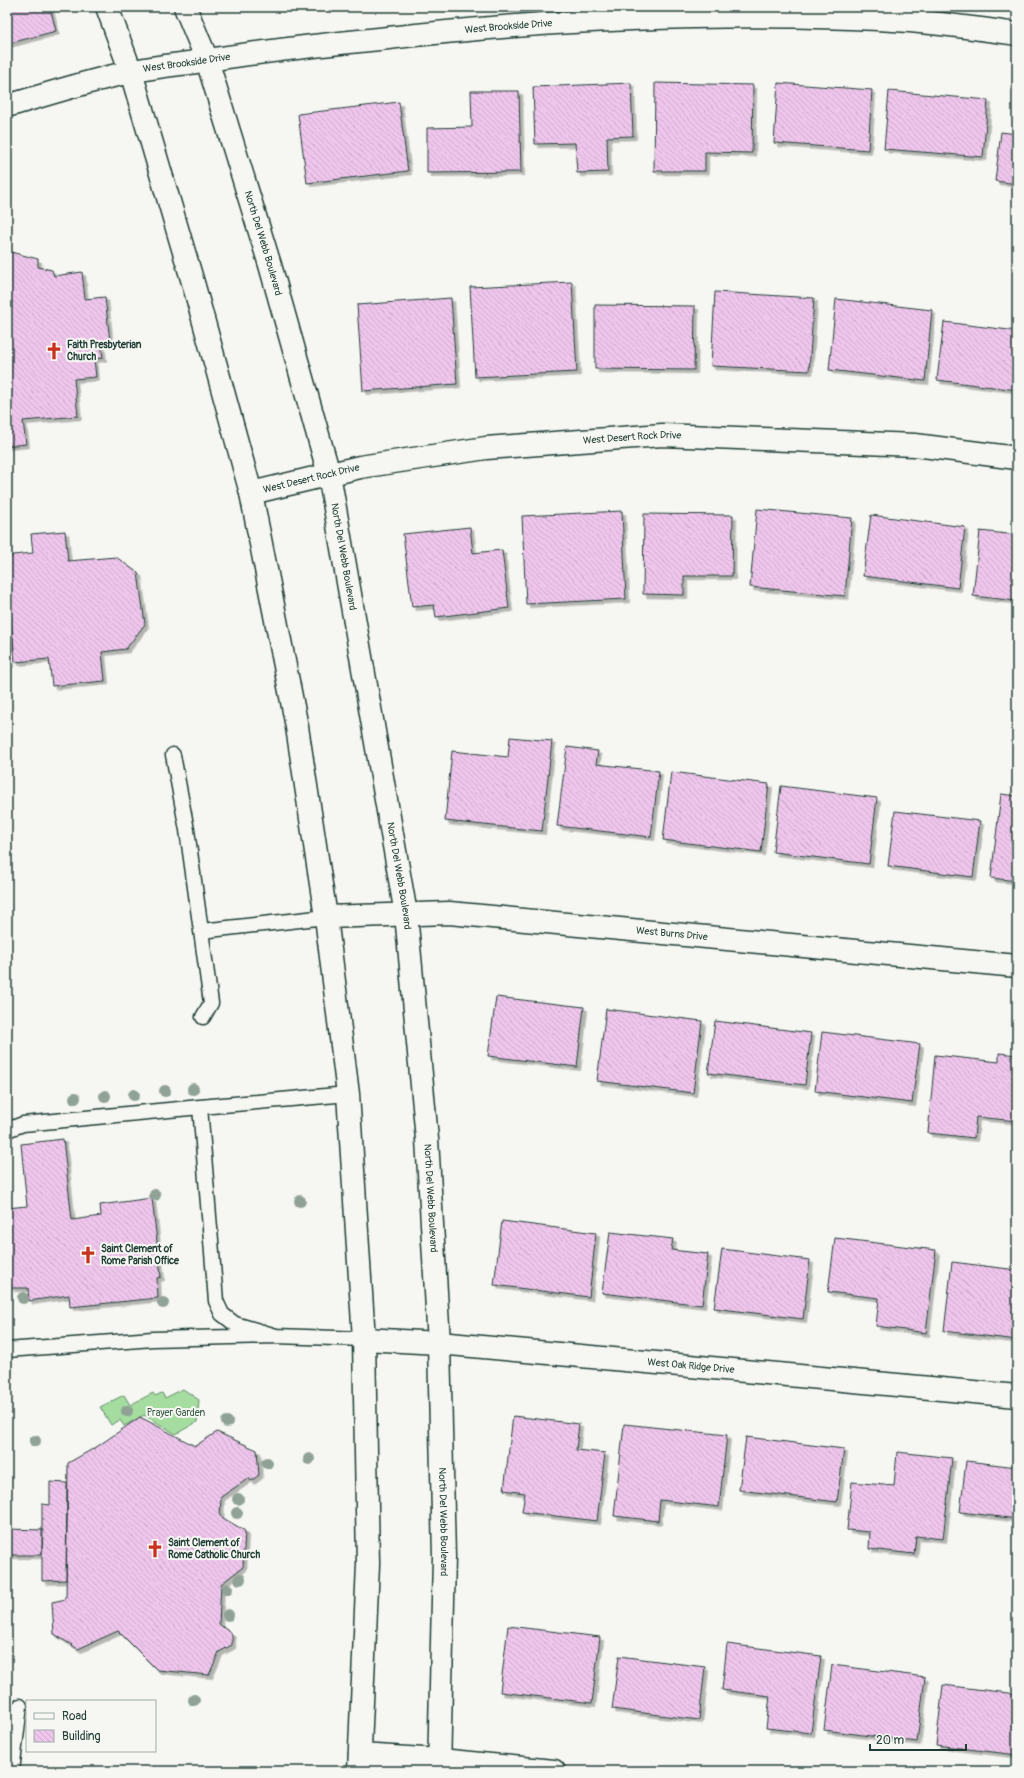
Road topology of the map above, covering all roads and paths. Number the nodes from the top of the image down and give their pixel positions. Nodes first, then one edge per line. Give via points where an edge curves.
1 (107, 7) edge
2 (185, 7) edge
3 (1017, 34) edge
4 (207, 60) junction
5 (131, 72) junction
6 (7, 106) edge
7 (1017, 458) edge
8 (329, 474) junction
9 (251, 493) junction
10 (173, 755) dead end
11 (406, 914) junction
12 (326, 917) junction
13 (201, 931) junction
14 (1017, 966) edge
15 (203, 1017) dead end
16 (348, 1094) junction
17 (200, 1107) junction
18 (7, 1130) edge
19 (276, 1336) junction
20 (364, 1339) junction
21 (439, 1343) junction
22 (7, 1350) edge
23 (1017, 1396) edge
24 (20, 1706) dead end
25 (359, 1763) edge
26 (440, 1765) edge
27 (12, 1771) edge
28 (554, 1771) edge

1 - 5 street
2 - 4 street, North Del Webb Boulevard
3 - 4 street, West Brookside Drive via 913,21 809,16 689,16 590,20 447,31
4 - 5 street, West Brookside Drive
4 - 8 street, North Del Webb Boulevard via 270,265
5 - 6 street, West Brookside Drive
5 - 9 street
7 - 8 street, West Desert Rock Drive via 915,445 662,436 486,448
8 - 9 street, West Desert Rock Drive
8 - 11 street, North Del Webb Boulevard
9 - 12 street via 297,727
10 - 13 lane via 187,830
11 - 12 street, West Burns Drive
11 - 14 street, West Burns Drive via 449,913
11 - 21 street, North Del Webb Boulevard via 427,1139
12 - 13 lane
12 - 16 street
13 - 15 lane via 211,1003
16 - 17 lane
16 - 20 street
17 - 18 lane via 23,1124
17 - 19 lane via 216,1301 222,1314 236,1324
19 - 20 lane
19 - 22 lane via 154,1339
20 - 21 street, West Oak Ridge Drive
20 - 25 street via 368,1564
21 - 23 street, West Oak Ridge Drive
21 - 26 street, North Del Webb Boulevard via 444,1557
24 - 27 lane
25 - 26 street
26 - 28 street

